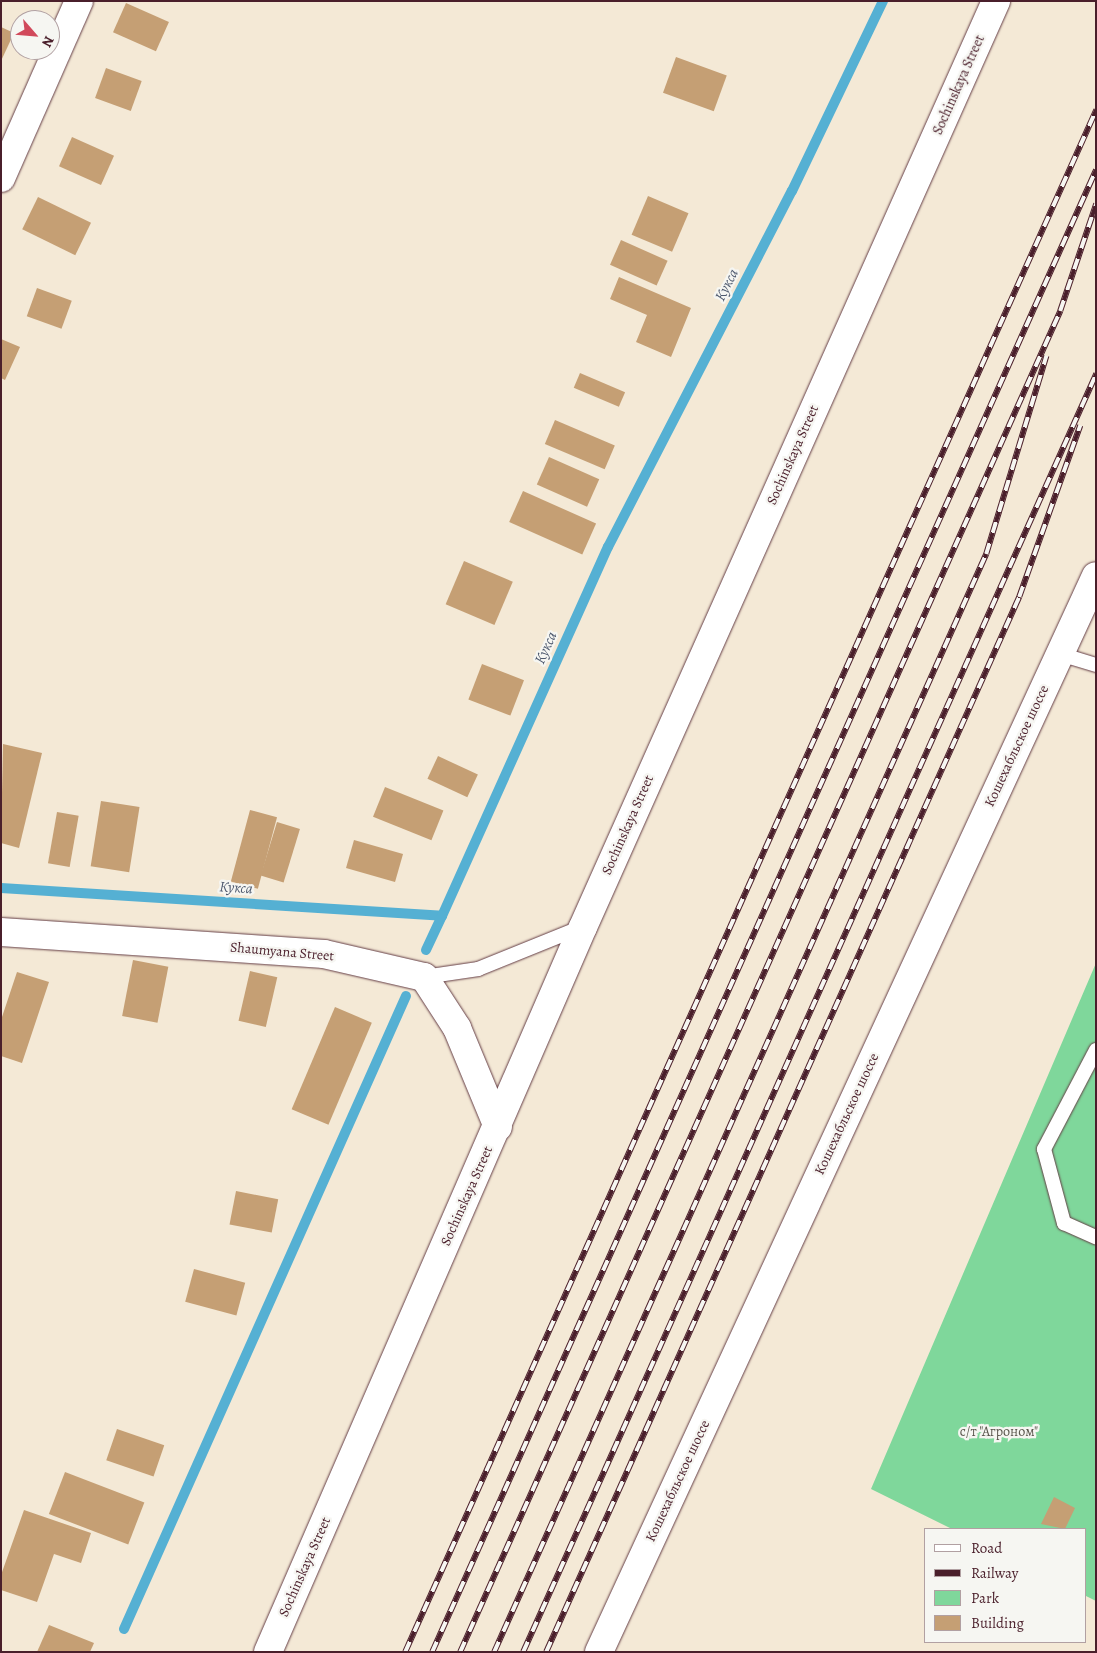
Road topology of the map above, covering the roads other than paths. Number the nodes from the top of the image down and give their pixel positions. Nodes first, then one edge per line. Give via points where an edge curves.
1 (79, 1) edge
2 (996, 1) edge
3 (1, 178) edge
4 (1096, 576) edge
5 (1060, 654) junction
6 (1096, 665) edge
7 (583, 927) junction
8 (1, 932) edge
9 (424, 977) junction
10 (1096, 1050) edge
11 (498, 1127) junction
12 (1096, 1237) edge
13 (268, 1652) edge
14 (599, 1652) edge

1 - 3 street
2 - 7 street, Sochinskaya Street
4 - 5 street, Кошехабльское шоссе
5 - 6 lane
5 - 14 street, Кошехабльское шоссе
7 - 9 lane via 478,968
7 - 11 street, Sochinskaya Street
8 - 9 street, Shaumyana Street via 324,954
9 - 11 street via 457,1028
10 - 12 lane via 1044,1149 1064,1223
11 - 13 street, Sochinskaya Street

